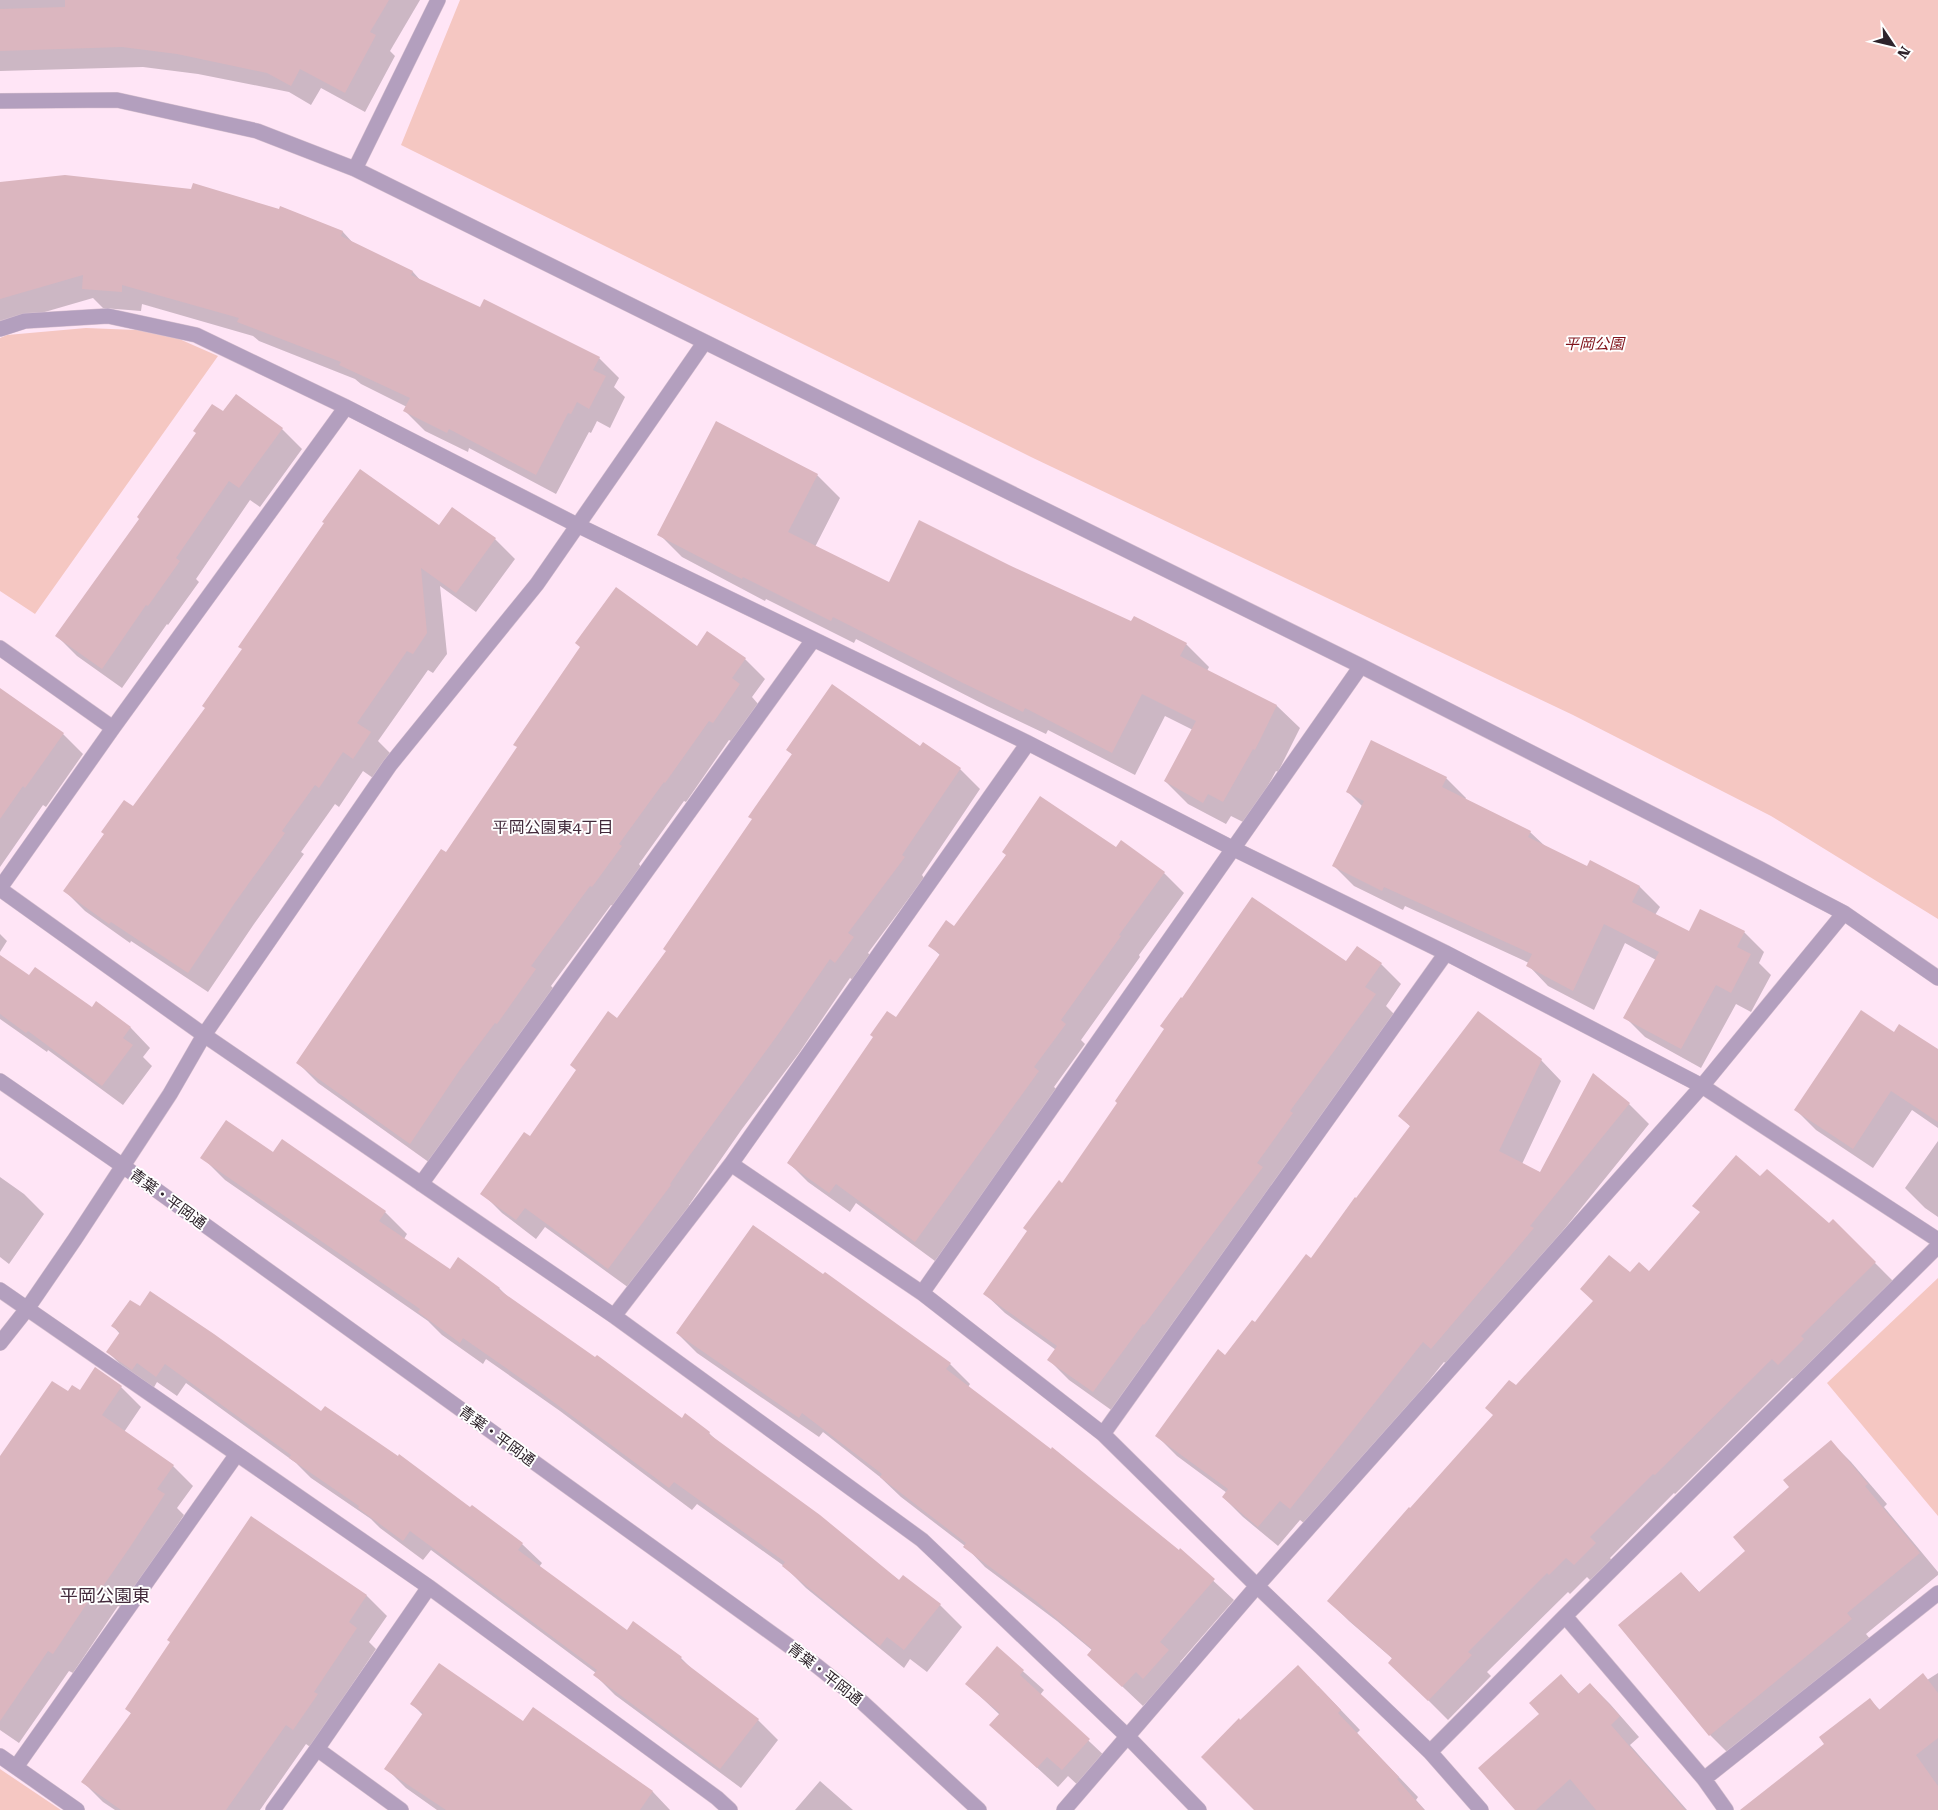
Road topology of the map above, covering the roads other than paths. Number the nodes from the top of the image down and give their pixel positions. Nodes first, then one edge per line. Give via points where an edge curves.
1 (438, 0) edge
2 (0, 101) edge
3 (354, 169) junction
4 (0, 329) edge
5 (704, 343) junction
6 (346, 407) junction
7 (578, 525) junction
8 (813, 640) junction
9 (0, 648) edge
10 (1361, 666) junction
11 (113, 728) junction
12 (1028, 744) junction
13 (1234, 849) junction
14 (0, 888) edge
15 (1844, 913) junction
16 (1446, 953) junction
17 (1938, 978) edge
18 (204, 1035) junction
19 (0, 1081) edge
20 (1702, 1086) junction
21 (731, 1164) junction
22 (123, 1166) junction
23 (421, 1184) junction
24 (1938, 1240) edge
25 (1938, 1246) edge
26 (0, 1290) edge
27 (922, 1294) junction
28 (27, 1309) junction
29 (614, 1316) junction
30 (0, 1343) edge
31 (1103, 1434) junction
32 (236, 1454) junction
33 (1256, 1586) junction
34 (429, 1587) junction
35 (1938, 1593) edge
36 (1565, 1616) junction
37 (1128, 1737) junction
38 (317, 1749) junction
39 (1430, 1752) junction
40 (0, 1756) edge
41 (16, 1767) junction
42 (1704, 1779) junction
43 (77, 1810) edge
44 (273, 1810) edge
45 (401, 1810) edge
46 (730, 1810) edge
47 (979, 1810) edge
48 (1064, 1810) edge
49 (1200, 1810) edge
50 (1481, 1810) edge
51 (1726, 1810) edge

1 - 3 street
2 - 3 street via 118,100 258,131
3 - 5 street
4 - 6 street via 25,321 108,316 196,334
5 - 7 street
5 - 10 street
6 - 7 street
6 - 11 street
7 - 8 street
7 - 18 street via 537,584 390,765
8 - 12 street
8 - 23 street
9 - 11 street
10 - 13 street
10 - 15 street
11 - 14 street
12 - 13 street
12 - 21 street
13 - 16 street
13 - 27 street
14 - 18 street
15 - 17 street
15 - 20 street
16 - 20 street
16 - 31 street
18 - 22 street
18 - 23 street
19 - 22 street, 青葉・平岡通
20 - 24 street
20 - 33 street
21 - 27 street
21 - 29 street
22 - 28 street
22 - 47 street, 青葉・平岡通 via 817,1666 862,1702
23 - 29 street
25 - 36 street
26 - 28 street
27 - 31 street
28 - 30 street
28 - 32 street
29 - 37 street via 922,1540
31 - 33 street
32 - 34 street
32 - 41 street
33 - 37 street
33 - 39 street
34 - 38 street
34 - 46 street
35 - 42 street
36 - 39 street
36 - 42 street
37 - 48 street
37 - 49 street
38 - 44 street
38 - 45 street
39 - 50 street
40 - 41 street
41 - 43 street
42 - 51 street

